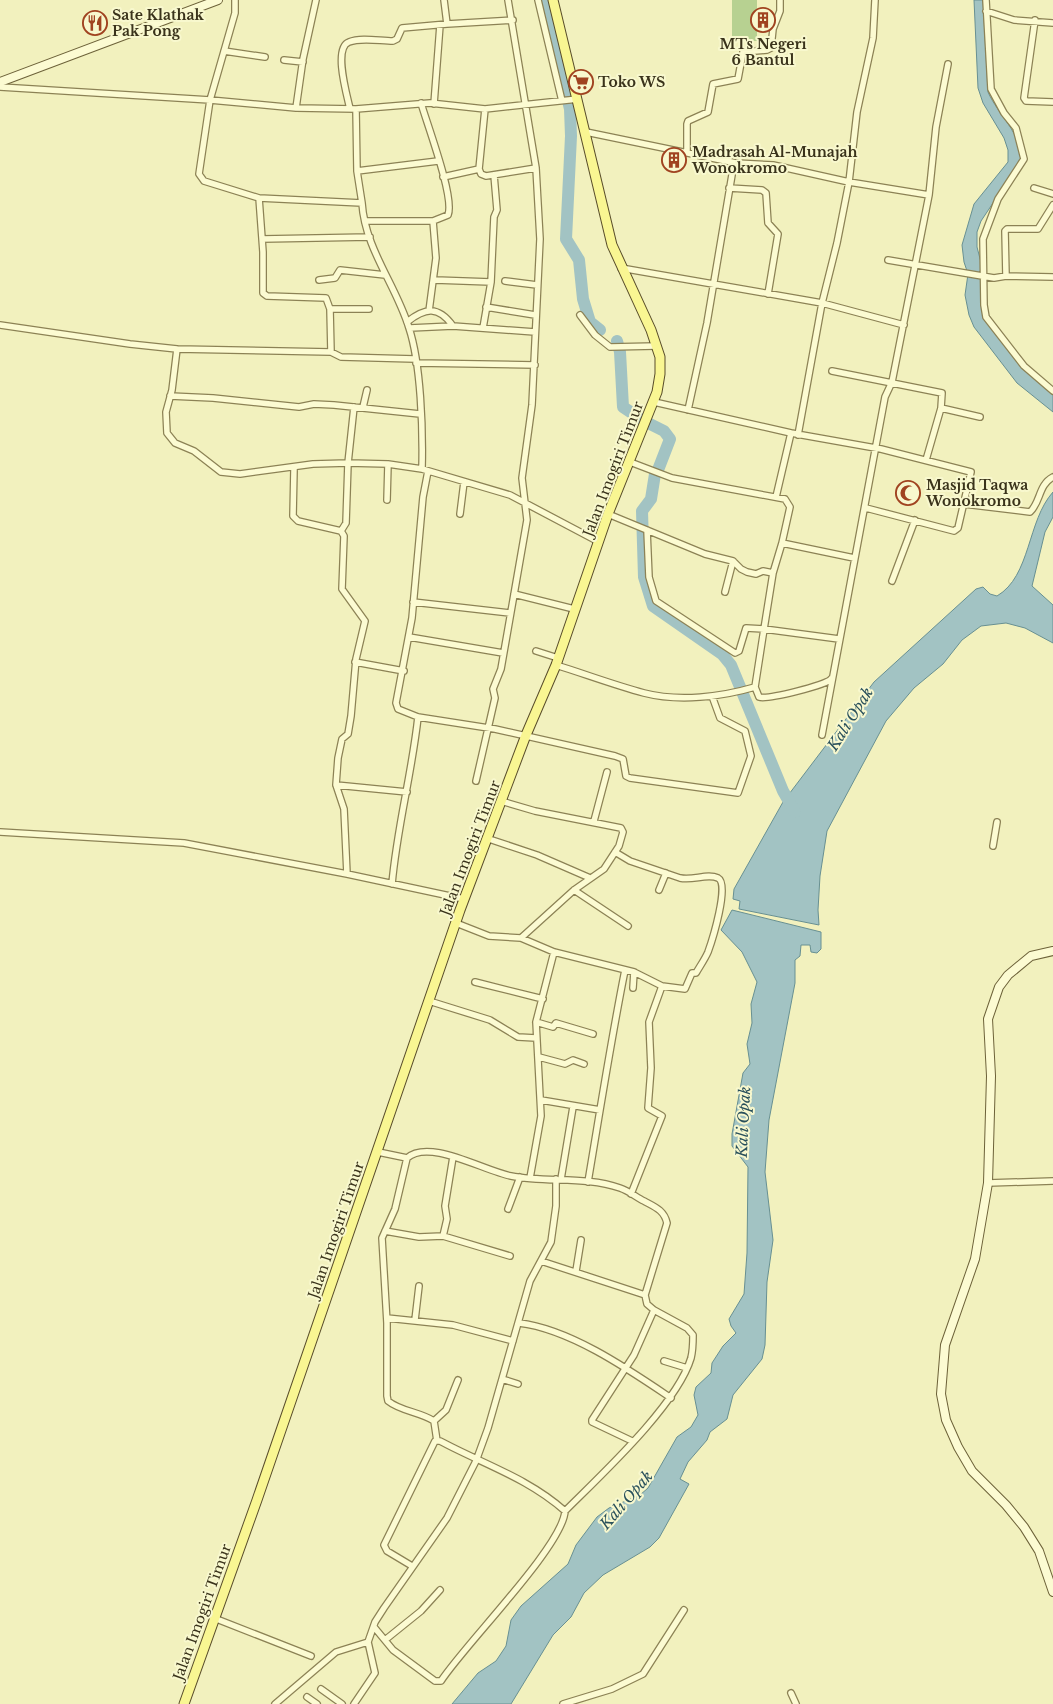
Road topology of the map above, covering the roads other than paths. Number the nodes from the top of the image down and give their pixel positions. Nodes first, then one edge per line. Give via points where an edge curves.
1 (218, 0) edge
2 (235, 0) edge
3 (316, 0) edge
4 (444, 0) edge
5 (508, 0) edge
6 (538, 0) edge
7 (553, 0) edge
8 (780, 0) edge
9 (875, 0) edge
10 (986, 0) edge
11 (986, 11) junction
12 (513, 20) junction
13 (1035, 20) junction
14 (1053, 23) edge
15 (447, 24) junction
16 (440, 25) junction
17 (224, 51) junction
18 (265, 57) dead end
19 (284, 60) dead end
20 (303, 62) junction
21 (948, 64) dead end
22 (0, 82) edge
23 (0, 88) edge
24 (210, 100) junction
25 (569, 100) junction
26 (1053, 102) edge
27 (421, 103) junction
28 (434, 104) junction
29 (525, 106) junction
30 (296, 108) junction
31 (353, 109) junction
32 (485, 109) junction
33 (586, 132) junction
34 (687, 152) junction
35 (438, 160) junction
36 (734, 163) junction
37 (536, 168) junction
38 (479, 169) junction
39 (357, 171) junction
40 (494, 175) junction
41 (443, 177) junction
42 (849, 182) junction
43 (729, 188) junction
44 (1034, 188) dead end
45 (1053, 194) edge
46 (928, 195) junction
47 (258, 198) junction
48 (362, 203) junction
49 (1053, 205) edge
50 (364, 221) junction
51 (432, 222) junction
52 (370, 237) junction
53 (262, 239) junction
54 (888, 260) dead end
55 (914, 263) junction
56 (622, 268) junction
57 (385, 275) junction
58 (982, 276) junction
59 (1006, 276) junction
60 (1053, 277) edge
61 (319, 280) dead end
62 (435, 280) junction
63 (505, 281) dead end
64 (491, 282) junction
65 (714, 283) junction
66 (538, 285) junction
67 (768, 294) junction
68 (822, 302) junction
69 (486, 307) junction
70 (330, 309) junction
71 (369, 309) dead end
72 (429, 310) junction
73 (535, 315) junction
74 (580, 315) dead end
75 (407, 322) junction
76 (904, 325) junction
77 (0, 326) edge
78 (453, 326) junction
79 (410, 328) junction
80 (483, 328) junction
81 (535, 332) junction
82 (656, 346) junction
83 (177, 349) junction
84 (331, 352) junction
85 (415, 361) junction
86 (534, 365) junction
87 (832, 371) dead end
88 (892, 382) junction
89 (1052, 388) edge
90 (367, 390) dead end
91 (170, 396) junction
92 (654, 402) junction
93 (354, 406) junction
94 (364, 408) junction
95 (941, 408) junction
96 (688, 410) junction
97 (420, 414) junction
98 (980, 417) dead end
99 (791, 433) junction
100 (798, 434) junction
101 (876, 448) junction
102 (926, 460) junction
103 (630, 462) junction
104 (348, 463) junction
105 (388, 464) junction
106 (294, 469) junction
107 (425, 470) junction
108 (1053, 478) edge
109 (464, 482) junction
110 (776, 497) junction
111 (387, 500) dead end
112 (526, 503) junction
113 (964, 504) junction
114 (866, 508) junction
115 (460, 514) dead end
116 (608, 514) junction
117 (915, 520) junction
118 (645, 529) junction
119 (341, 531) junction
120 (599, 542) junction
121 (782, 543) junction
122 (854, 558) junction
123 (733, 561) junction
124 (773, 573) junction
125 (892, 581) dead end
126 (725, 592) dead end
127 (514, 594) junction
128 (413, 602) junction
129 (574, 610) junction
130 (510, 613) junction
131 (764, 629) junction
132 (409, 637) junction
133 (839, 639) junction
134 (536, 651) dead end
135 (503, 653) junction
136 (557, 661) junction
137 (355, 662) junction
138 (404, 672) junction
139 (832, 678) junction
140 (752, 688) junction
141 (712, 696) junction
142 (418, 717) junction
143 (488, 728) junction
144 (822, 735) dead end
145 (526, 736) junction
146 (607, 772) dead end
147 (476, 781) dead end
148 (336, 785) junction
149 (407, 792) junction
150 (502, 801) junction
151 (594, 821) junction
152 (997, 822) dead end
153 (0, 832) edge
154 (486, 838) junction
155 (993, 846) dead end
156 (615, 852) junction
157 (666, 873) junction
158 (347, 874) junction
159 (590, 878) junction
160 (392, 884) junction
161 (574, 890) junction
162 (659, 890) dead end
163 (464, 899) junction
164 (456, 923) junction
165 (628, 926) dead end
166 (521, 938) junction
167 (1053, 951) edge
168 (554, 952) junction
169 (625, 970) junction
170 (634, 972) junction
171 (475, 982) dead end
172 (662, 986) junction
173 (633, 988) dead end
174 (543, 999) junction
175 (429, 1001) junction
176 (536, 1022) junction
177 (593, 1034) dead end
178 (536, 1038) junction
179 (539, 1057) junction
180 (584, 1064) dead end
181 (541, 1100) junction
182 (572, 1107) junction
183 (600, 1110) junction
184 (378, 1152) junction
185 (453, 1157) junction
186 (407, 1158) junction
187 (520, 1177) junction
188 (530, 1178) junction
189 (558, 1180) junction
190 (1053, 1181) edge
191 (588, 1182) junction
192 (988, 1184) junction
193 (631, 1194) junction
194 (508, 1209) dead end
195 (385, 1231) junction
196 (444, 1236) junction
197 (581, 1240) dead end
198 (510, 1256) dead end
199 (541, 1261) junction
200 (576, 1271) junction
201 (419, 1286) dead end
202 (645, 1295) junction
203 (654, 1310) junction
204 (387, 1318) junction
205 (415, 1320) junction
206 (519, 1323) junction
207 (513, 1341) junction
208 (664, 1361) dead end
209 (687, 1368) junction
210 (626, 1369) junction
211 (502, 1379) junction
212 (458, 1380) dead end
213 (518, 1384) dead end
214 (671, 1398) junction
215 (434, 1421) junction
216 (437, 1441) junction
217 (632, 1441) junction
218 (476, 1460) junction
219 (565, 1511) junction
220 (412, 1566) junction
221 (440, 1590) dead end
222 (1053, 1592) edge
223 (684, 1610) dead end
224 (214, 1618) junction
225 (374, 1627) junction
226 (384, 1639) junction
227 (368, 1642) junction
228 (310, 1656) dead end
229 (321, 1689) dead end
230 (791, 1693) dead end
231 (307, 1696) dead end
232 (184, 1704) edge
233 (275, 1704) edge
234 (318, 1704) edge
235 (342, 1704) edge
236 (354, 1704) edge
237 (563, 1704) edge
238 (796, 1704) edge

1 - 22 street
2 - 17 street via 235,13
3 - 20 street
4 - 15 street
5 - 12 street
6 - 25 street
7 - 25 main road, Jalan Imogiri Timur
8 - 34 street via 780,11 772,29 772,46 767,50 744,52 738,79 714,83 709,110 688,121
9 - 42 street via 873,38 857,112
10 - 11 street
11 - 13 street via 1014,20
11 - 58 street via 991,89 1016,128 1024,159 998,199 983,239
12 - 15 street
12 - 29 street
13 - 14 street
13 - 26 street via 1024,98 1026,101
15 - 16 street
16 - 28 street
16 - 31 street via 402,28 393,41 347,42 342,48 341,61
17 - 18 street
17 - 24 street
19 - 20 street
20 - 30 street
21 - 46 street
23 - 24 street
24 - 30 street
24 - 47 street via 198,170 201,178
25 - 29 street
25 - 33 main road, Jalan Imogiri Timur
27 - 28 street
27 - 31 street
27 - 35 street
28 - 32 street
29 - 32 street
29 - 37 street
30 - 31 street
31 - 39 street
32 - 38 street
33 - 34 street
33 - 56 main road, Jalan Imogiri Timur via 612,244
34 - 36 street
35 - 39 street
35 - 41 street
36 - 42 street via 774,165
36 - 43 street
37 - 40 street
37 - 66 street via 540,239
38 - 40 street via 484,176
38 - 41 street
39 - 48 street
40 - 64 street via 496,210
41 - 51 street via 450,211 444,218
42 - 46 street
42 - 68 street
43 - 65 street
43 - 67 street via 766,193 768,223 778,234
44 - 45 street
46 - 55 street
47 - 48 street
47 - 53 street
48 - 50 street
49 - 59 street via 1038,229 1007,229
50 - 51 street
50 - 52 street
51 - 62 street
52 - 53 street
52 - 57 street
53 - 70 street via 263,293 267,296 326,298
54 - 55 street
55 - 58 street
55 - 76 street
56 - 65 street
56 - 82 main road, Jalan Imogiri Timur
57 - 61 street via 340,270 335,278
57 - 75 street
58 - 59 street
58 - 89 street via 986,316 1024,366
59 - 60 street
62 - 64 street
62 - 72 street
63 - 66 street
64 - 69 street
65 - 67 street
65 - 96 street
66 - 73 street
67 - 68 street
68 - 76 street
68 - 100 street
69 - 73 street
69 - 80 street
70 - 71 street
70 - 84 street
72 - 75 street
72 - 78 street via 442,313
73 - 81 street
74 - 82 street via 595,335 615,348
75 - 79 street
76 - 88 street
77 - 83 street
78 - 79 street
78 - 80 street
79 - 85 street
80 - 81 street
81 - 86 street
82 - 92 main road, Jalan Imogiri Timur via 660,374
83 - 84 street
83 - 91 street
84 - 85 street via 341,357
85 - 86 street
85 - 97 street
86 - 112 street via 532,405 523,459
87 - 88 street
88 - 95 street via 940,391
88 - 101 street via 885,397
90 - 94 street
91 - 93 street via 299,408 314,404
91 - 106 street via 165,426 170,439 194,451 220,472 240,474
92 - 96 street
92 - 103 main road, Jalan Imogiri Timur
93 - 94 street
93 - 104 street
94 - 97 street
95 - 98 street
95 - 102 street
96 - 99 street
97 - 107 street
99 - 100 street
99 - 110 street
100 - 101 street
101 - 102 street
101 - 114 street
102 - 113 street via 971,472
103 - 110 street via 672,478
103 - 116 main road, Jalan Imogiri Timur
104 - 105 street
104 - 106 street via 313,464
104 - 119 street via 346,523
105 - 107 street
105 - 111 street
106 - 119 street via 292,513 295,519
107 - 109 street
107 - 128 street
108 - 113 street via 1043,485 1030,512
109 - 112 street
109 - 115 street
110 - 121 street via 786,501 790,507
112 - 120 street
112 - 127 street via 526,534
113 - 117 street via 958,528 954,531
114 - 117 street
114 - 122 street
116 - 118 street
116 - 120 main road, Jalan Imogiri Timur
117 - 125 street
118 - 123 street via 705,554
118 - 131 street via 652,592 656,601 735,653 739,651 746,628
119 - 137 street via 344,536 342,590 365,621
120 - 129 main road, Jalan Imogiri Timur
121 - 122 street
121 - 124 street
122 - 133 street
123 - 124 street via 747,572
123 - 126 street
124 - 131 street
127 - 129 street
127 - 130 street
128 - 130 street
128 - 132 street
129 - 136 main road, Jalan Imogiri Timur
130 - 135 street
131 - 133 street
131 - 140 street
132 - 135 street
132 - 138 street
133 - 139 street
134 - 136 street
135 - 143 street via 493,689 495,698
136 - 141 street via 645,694
136 - 145 main road, Jalan Imogiri Timur
137 - 138 street
137 - 148 street via 351,716 348,734 341,743
138 - 142 street via 397,708
139 - 140 street via 826,684 769,698 759,698
139 - 144 street
140 - 141 street
141 - 145 street via 720,718 744,731 750,746 751,756 738,793 630,778 626,776 623,760 619,757
142 - 143 street
142 - 149 street
143 - 145 street
143 - 147 street
145 - 150 main road, Jalan Imogiri Timur
146 - 151 street
148 - 149 street
148 - 158 street via 344,809
149 - 160 street via 396,840
150 - 151 street via 542,813
150 - 154 main road, Jalan Imogiri Timur
151 - 156 street via 623,829
152 - 155 street
153 - 158 street via 184,843
154 - 159 street
154 - 163 main road, Jalan Imogiri Timur
156 - 157 street via 630,861
156 - 159 street via 604,869
157 - 162 street
157 - 172 street via 688,880 719,878 723,898 708,952 688,984 682,990
158 - 160 street
159 - 161 street
160 - 163 street
161 - 165 street
161 - 166 street
163 - 164 main road, Jalan Imogiri Timur
164 - 166 street via 489,936
164 - 175 main road, Jalan Imogiri Timur
166 - 168 street
167 - 192 street via 1031,956 1008,975 999,987 988,1019 991,1076
168 - 169 street
168 - 174 street
169 - 170 street
169 - 183 street
170 - 172 street
170 - 173 street
171 - 174 street
172 - 193 street via 649,1022 651,1084 647,1105 662,1116
174 - 176 street
175 - 178 street via 490,1020 518,1036
175 - 184 main road, Jalan Imogiri Timur
176 - 177 street via 553,1027 556,1023
176 - 178 street
178 - 179 street
179 - 180 street via 564,1064 570,1060
179 - 181 street
181 - 182 street
181 - 188 street via 540,1131
182 - 183 street
182 - 189 street
183 - 191 street
184 - 186 street
184 - 224 main road, Jalan Imogiri Timur
185 - 186 street via 422,1151
185 - 187 street via 490,1171
185 - 196 street via 444,1206 447,1218
186 - 195 street
187 - 188 street
187 - 194 street
188 - 189 street
189 - 191 street
189 - 199 street via 554,1228
190 - 192 street
191 - 193 street
192 - 222 street via 975,1259 946,1346 942,1403 946,1420 972,1471 1006,1505 1031,1539
193 - 202 street via 661,1210 667,1223
195 - 196 street via 419,1237
195 - 204 street via 382,1238
196 - 198 street
197 - 200 street
199 - 200 street
199 - 206 street via 530,1281
200 - 202 street
201 - 205 street
202 - 203 street via 647,1304
203 - 209 street via 693,1335
203 - 210 street
204 - 205 street
204 - 215 street via 388,1400
205 - 207 street via 453,1325
206 - 207 street
206 - 210 street via 546,1328
207 - 211 street
208 - 209 street
209 - 214 street
210 - 214 street
210 - 217 street via 592,1422
211 - 213 street
211 - 218 street
212 - 215 street via 446,1410
214 - 217 street
215 - 216 street
216 - 218 street
216 - 220 street via 384,1545 385,1550
217 - 219 street
218 - 219 street via 527,1483
218 - 220 street via 447,1518
219 - 226 street via 562,1524 549,1546 441,1681 428,1676 393,1650
220 - 225 street
221 - 226 street via 421,1612
223 - 237 street via 643,1674 612,1689
224 - 228 street
224 - 232 main road, Jalan Imogiri Timur
225 - 226 street
225 - 227 street
227 - 233 street via 336,1652
227 - 236 street via 375,1673
229 - 235 street
230 - 238 street
231 - 234 street

